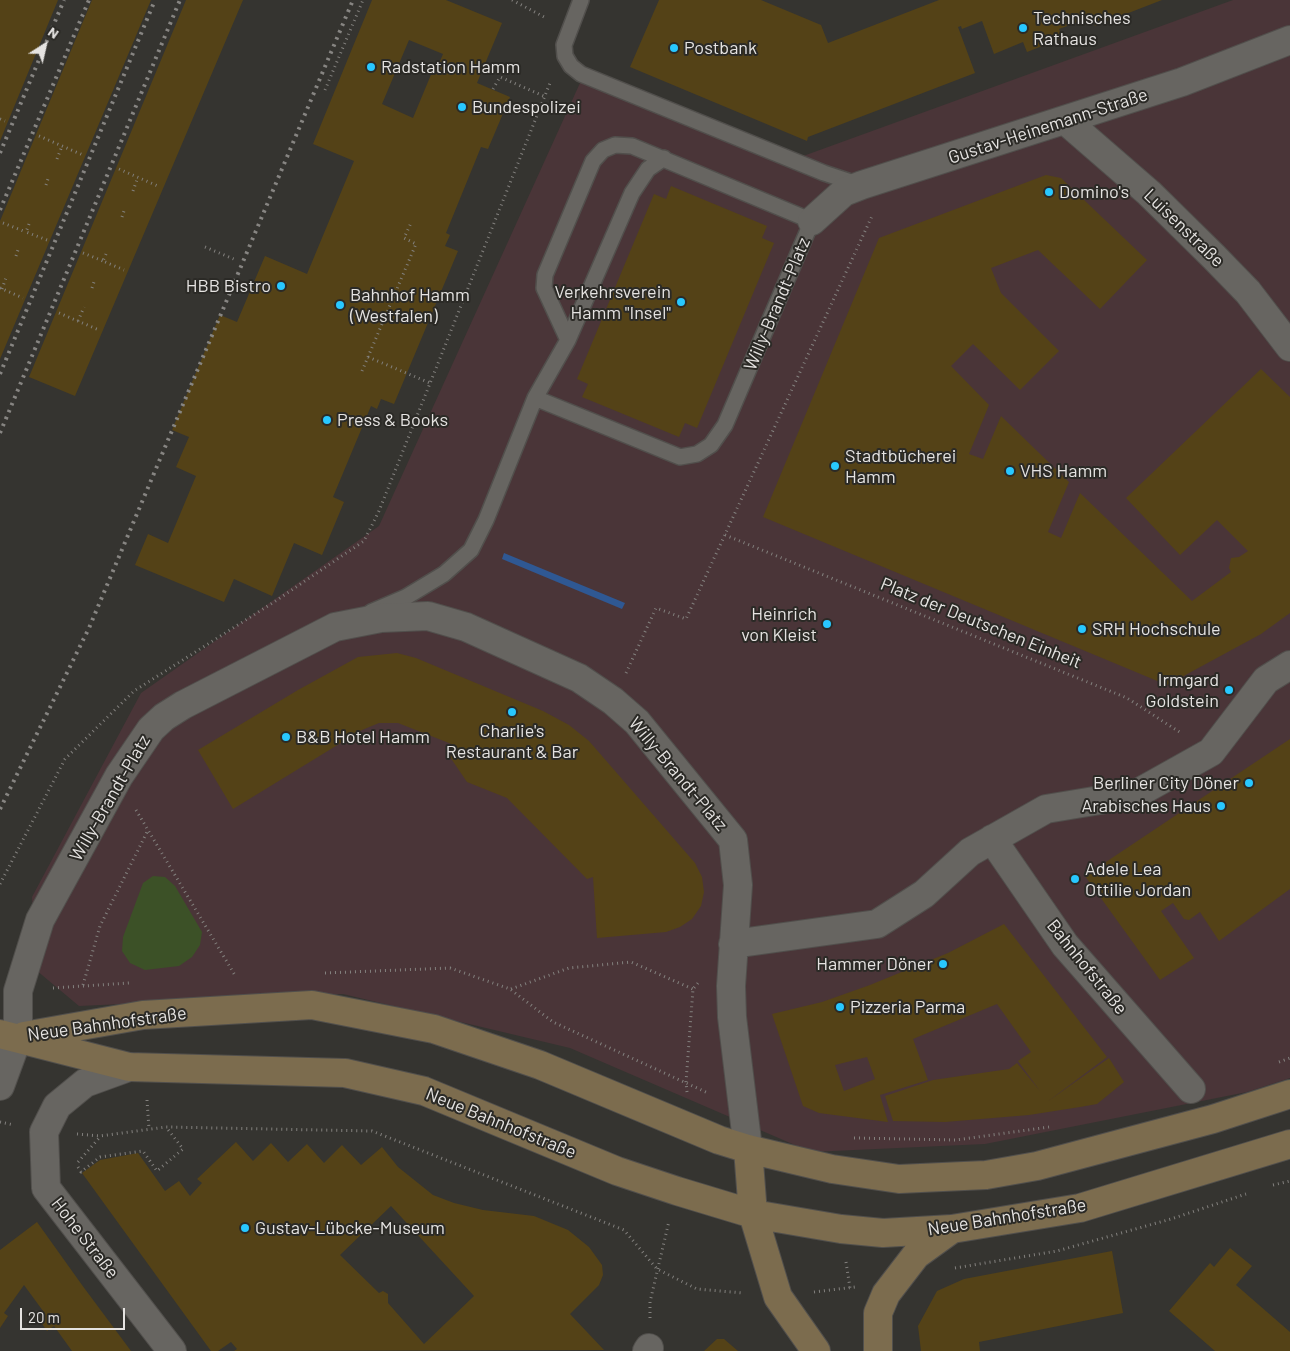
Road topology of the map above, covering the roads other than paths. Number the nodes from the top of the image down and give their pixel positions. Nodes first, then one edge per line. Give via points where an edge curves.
1 (581, 0) edge
2 (1290, 40) edge
3 (1066, 121) junction
4 (664, 158) junction
5 (862, 185) junction
6 (812, 221) junction
7 (568, 340) junction
8 (1290, 347) edge
9 (535, 398) junction
10 (336, 627) junction
11 (1290, 665) edge
12 (992, 839) junction
13 (733, 944) junction
14 (9, 1035) edge
15 (129, 1067) junction
16 (0, 1086) edge
17 (1191, 1089) dead end
18 (1290, 1094) edge
19 (1290, 1144) edge
20 (748, 1149) junction
21 (753, 1214) junction
22 (952, 1229) junction
23 (172, 1351) edge
24 (816, 1351) edge
25 (878, 1351) edge

1 - 5 lane via 564,45 565,56 581,74 824,173
2 - 3 street, Gustav-Heinemann-Straße via 1182,82
3 - 5 street, Gustav-Heinemann-Straße
3 - 8 street, Luisenstraße via 1149,193 1214,257 1248,292
4 - 6 lane, Willy-Brandt-Platz
4 - 7 lane, Willy-Brandt-Platz via 648,169 632,193
4 - 7 lane via 632,146 615,145 603,150 593,161 545,275 544,288
5 - 6 street, Gustav-Heinemann-Straße via 844,192
6 - 9 lane, Willy-Brandt-Platz via 724,425 712,445 697,454 680,457
7 - 9 lane, Willy-Brandt-Platz
9 - 10 lane, Willy-Brandt-Platz via 471,550 444,574 406,597
10 - 13 street, Willy-Brandt-Platz via 381,618 428,616 466,627 570,674 613,701 637,722 733,840 738,885
10 - 14 street, Willy-Brandt-Platz via 164,717 140,742 36,930
11 - 12 street via 1266,680 1211,752 1136,794 1046,809
12 - 13 street via 970,852 924,894 877,924
12 - 17 street, Bahnhofstraße via 1066,945
13 - 20 street, Willy-Brandt-Platz via 732,1017
14 - 15 main road, Neue Bahnhofstraße
14 - 16 street
14 - 20 main road, Neue Bahnhofstraße via 143,1015 312,1005 434,1029 540,1065 719,1140
15 - 21 main road, Neue Bahnhofstraße via 345,1074 424,1091 617,1171
15 - 23 street, Hohe Straße via 85,1083 57,1106 44,1132 46,1188
18 - 20 main road, Neue Bahnhofstraße via 1158,1134 1037,1166 986,1175 899,1179 832,1169
19 - 22 main road, Neue Bahnhofstraße via 1080,1208
20 - 21 main road
21 - 22 main road, Neue Bahnhofstraße via 841,1230 883,1233
21 - 24 main road via 778,1297
22 - 25 main road via 916,1255 886,1294 878,1313

